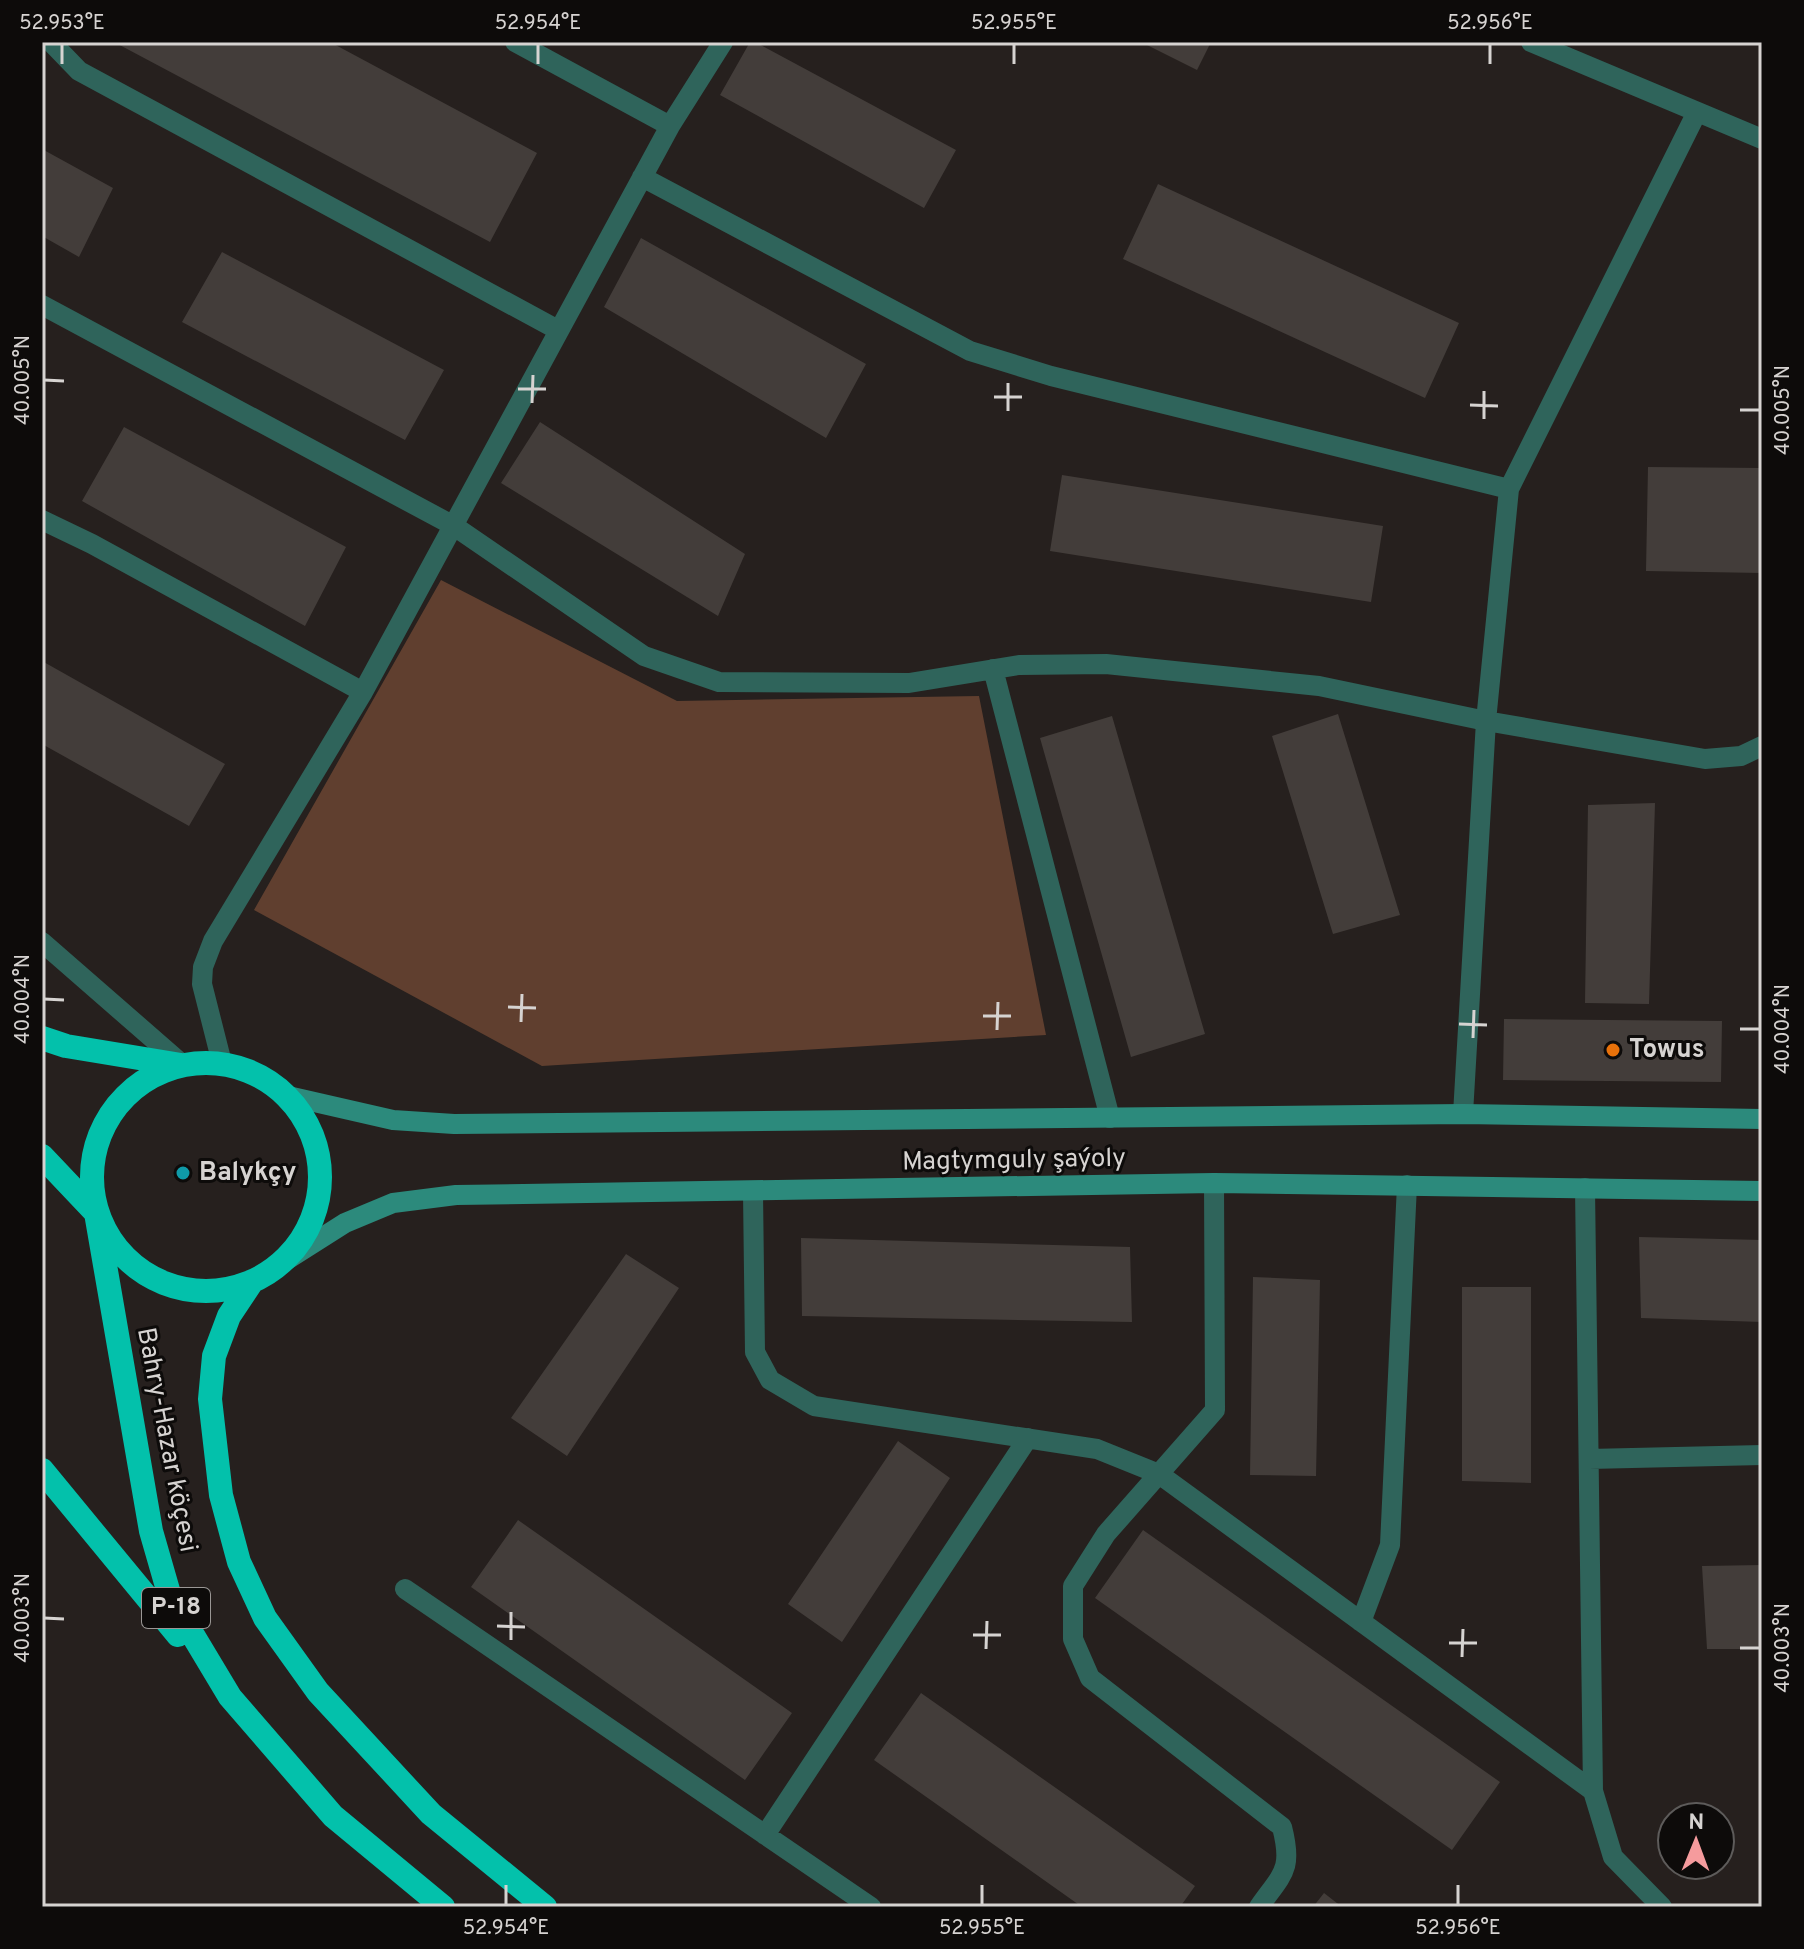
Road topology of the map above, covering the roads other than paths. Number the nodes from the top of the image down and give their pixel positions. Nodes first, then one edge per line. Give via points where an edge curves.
1 (51, 42) edge
2 (515, 42) edge
3 (723, 42) edge
4 (1531, 42) edge
5 (1697, 112) junction
6 (670, 126) junction
7 (1762, 139) edge
8 (642, 177) junction
9 (42, 305) edge
10 (558, 330) junction
11 (1509, 489) junction
12 (42, 520) edge
13 (454, 526) junction
14 (993, 669) junction
15 (363, 692) junction
16 (1486, 721) junction
17 (1762, 746) edge
18 (42, 942) edge
19 (42, 1038) edge
20 (222, 1063) junction
21 (183, 1065) junction
22 (288, 1096) junction
23 (1463, 1114) junction
24 (1110, 1118) junction
25 (1762, 1119) edge
26 (42, 1156) edge
27 (1214, 1183) junction
28 (1407, 1185) junction
29 (1585, 1188) junction
30 (1762, 1191) edge
31 (753, 1192) junction
32 (96, 1213) junction
33 (282, 1263) junction
34 (251, 1283) junction
35 (1028, 1438) junction
36 (1762, 1455) edge
37 (1589, 1459) junction
38 (42, 1470) edge
39 (1159, 1474) junction
40 (405, 1589) dead end
41 (1361, 1622) junction
42 (230, 1697) junction
43 (1593, 1791) junction
44 (765, 1835) junction
45 (443, 1907) edge
46 (545, 1907) edge
47 (871, 1907) edge
48 (1259, 1907) edge
49 (1662, 1907) edge

1 - 10 street via 79,71
2 - 6 street
3 - 6 street
4 - 5 street
5 - 7 street
5 - 11 street
6 - 8 street
8 - 10 street
8 - 11 street via 970,351 1051,376
9 - 13 street
10 - 13 street
11 - 16 street
12 - 15 street
13 - 14 street via 644,656 719,682 909,683
13 - 15 street
14 - 16 street via 1106,664 1319,686
14 - 24 street
15 - 20 street via 213,941 203,967 202,984
16 - 17 street via 1705,759 1741,756
16 - 23 street
18 - 21 street
19 - 21 highway, P-18
20 - 21 highway, P-18
20 - 22 highway, P-18 via 257,1074
21 - 32 highway, P-18 via 147,1079 117,1103 98,1136 91,1174
22 - 24 street, Magtymguly şaýoly via 393,1120 454,1124
22 - 33 highway, P-18 via 309,1127 320,1162 319,1199 306,1234
23 - 24 street, Magtymguly şaýoly
23 - 25 street, Magtymguly şaýoly
26 - 32 highway, P-18
27 - 28 street, Magtymguly şaýoly
27 - 31 street, Magtymguly şaýoly
27 - 39 street via 1215,1410
28 - 29 street, Magtymguly şaýoly
28 - 41 street via 1390,1545
29 - 30 street, Magtymguly şaýoly
29 - 37 street
31 - 33 street, Magtymguly şaýoly via 456,1195 393,1203 345,1223
31 - 35 street via 755,1352 770,1380 814,1406
32 - 34 highway, P-18 via 114,1246 142,1273 177,1288 214,1292
32 - 42 highway, Bahry-Hazar köçesi / P-18 via 151,1531 170,1597
33 - 34 highway, P-18
34 - 46 highway, Bahry-Hazar köçesi / P-18 via 229,1316 214,1356 210,1399 221,1495 239,1562 265,1618 318,1692 431,1814
35 - 39 street via 1097,1449
35 - 44 street
36 - 37 street
37 - 43 street
38 - 42 highway
39 - 41 street
39 - 48 street via 1106,1534 1073,1586 1073,1639 1090,1678 1282,1827 1288,1852 1285,1870
40 - 44 street
41 - 43 street
42 - 45 highway, Bahry-Hazar köçesi / P-18 via 333,1816
43 - 49 street via 1613,1857
44 - 47 street

